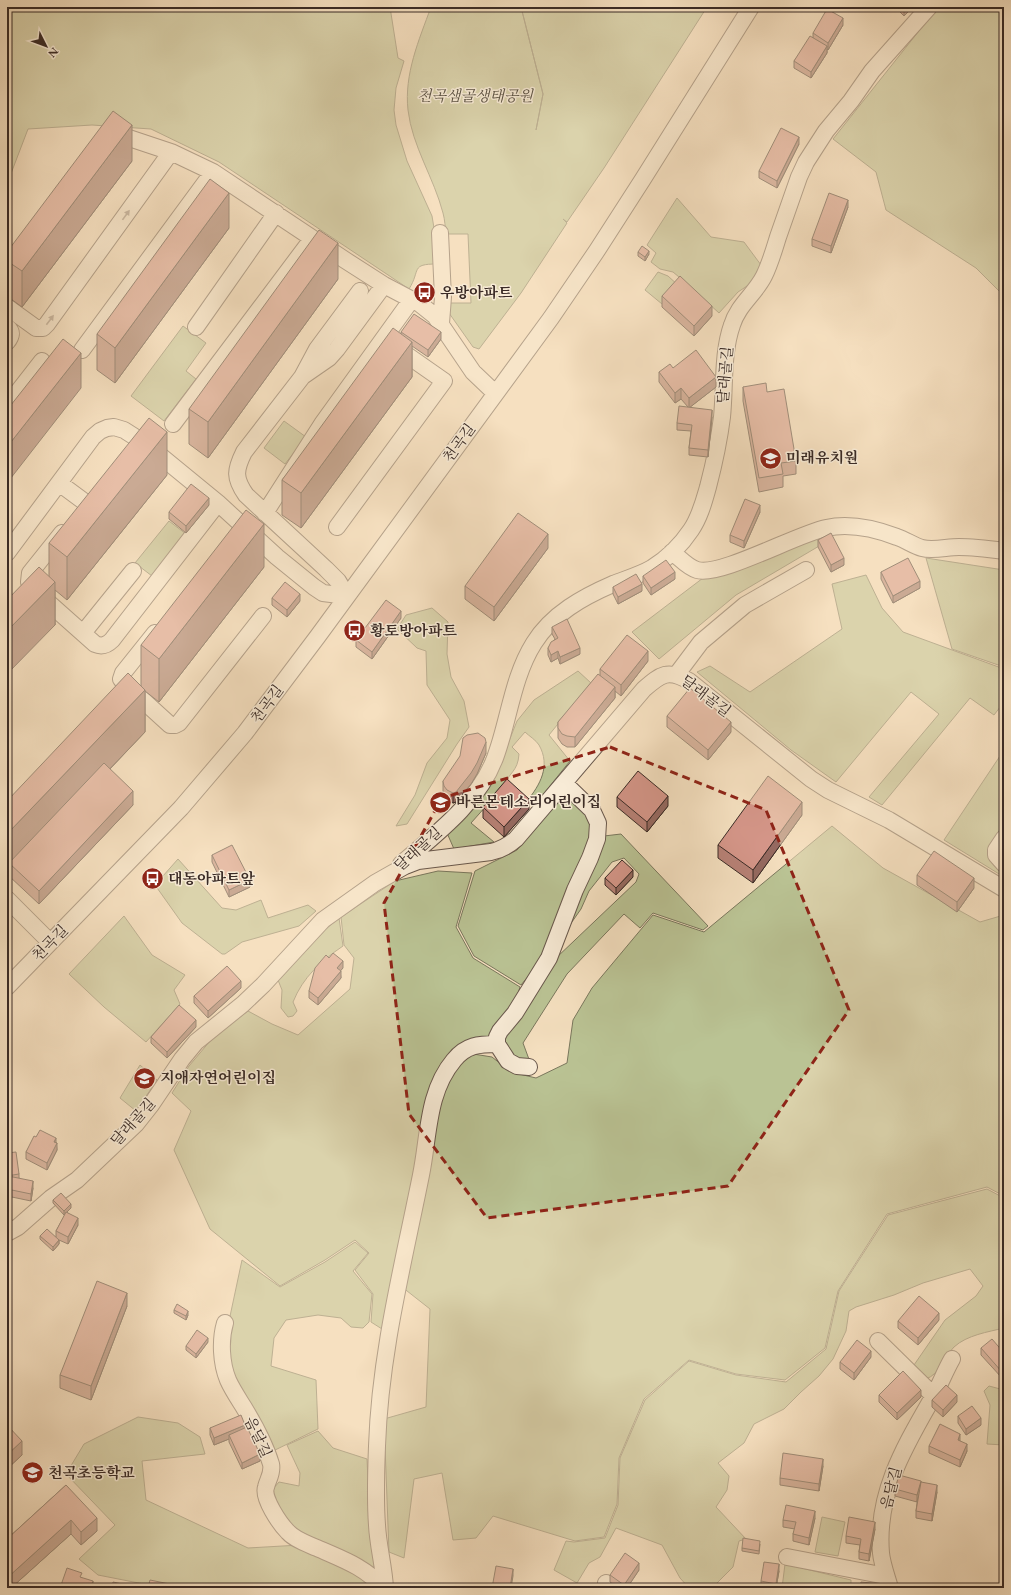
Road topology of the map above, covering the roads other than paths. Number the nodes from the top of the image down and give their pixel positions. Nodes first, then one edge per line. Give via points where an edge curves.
1 (751, 7) edge
2 (929, 7) edge
3 (100, 139) edge
4 (171, 152) junction
5 (213, 172) junction
6 (276, 213) junction
7 (440, 233) dead end
8 (312, 239) junction
9 (384, 285) junction
10 (360, 291) dead end
11 (412, 299) junction
12 (7, 307) edge
13 (441, 323) junction
14 (7, 327) edge
15 (196, 327) dead end
16 (383, 339) junction
17 (7, 342) edge
18 (82, 350) dead end
19 (42, 361) dead end
20 (302, 377) junction
21 (496, 393) junction
22 (7, 406) edge
23 (173, 424) dead end
24 (59, 483) junction
25 (218, 503) junction
26 (265, 513) junction
27 (337, 528) dead end
28 (1004, 551) edge
29 (672, 552) junction
30 (7, 553) edge
31 (806, 570) dead end
32 (133, 571) dead end
33 (347, 596) junction
34 (264, 616) dead end
35 (162, 623) edge
36 (83, 633) junction
37 (677, 674) junction
38 (564, 783) junction
39 (1004, 838) edge
40 (1004, 864) edge
41 (390, 873) junction
42 (1004, 889) edge
43 (7, 900) edge
44 (50, 942) junction
45 (7, 987) edge
46 (497, 1044) junction
47 (529, 1067) dead end
48 (7, 1233) edge
49 (225, 1323) dead end
50 (878, 1341) dead end
51 (952, 1359) dead end
52 (934, 1396) junction
53 (787, 1557) dead end
54 (888, 1582) edge
55 (385, 1588) edge

1 - 21 street, 천곡길 via 596,252
2 - 29 street, 달래골길 via 872,72 826,131 806,162 764,277 742,305 731,327 727,345 722,418 711,475 692,529
3 - 4 street via 108,135 123,136
4 - 5 street
12 -> 4 street via 36,328 44,328
5 - 6 street
5 - 18 street
6 - 8 street
6 - 15 street
7 - 13 street via 443,297
8 - 9 street
8 - 23 street
9 - 11 street
9 - 20 street via 338,349
10 - 20 street via 317,349
11 - 13 street
11 - 16 street
13 - 21 street via 473,372
14 - 17 street via 11,333
16 - 26 street via 322,424
16 - 27 street via 444,381
19 - 22 street
20 - 26 street via 244,452 238,464 236,476 240,486
21 - 33 street, 천곡길
24 - 25 street via 93,437 100,431 114,427 124,430 146,444
24 - 30 street
24 - 36 street via 82,507 28,579 32,588
25 - 33 street via 236,529 314,587 323,593
25 - 36 street via 109,642 100,646
26 - 33 street via 338,581
28 - 29 street via 979,547 923,548 889,534 850,526 826,528 708,571 688,566
29 - 41 street, 달래골길 via 644,572 571,605 540,633 523,665 500,744 481,786 454,817
31 - 37 street via 739,610 701,642
32 - 36 street
33 - 44 street, 천곡길 via 250,727 213,772
34 - 35 street via 175,725 170,725 121,679
37 - 38 street, 달래골길 via 666,674 655,679 644,689
37 - 42 street, 달래골길 via 811,779 889,820
38 - 41 street, 달래골길 via 516,839 501,850 418,861
38 - 46 street via 592,810 598,823 597,839 549,958 515,1013 500,1030
39 - 40 street via 996,850 996,855
41 - 48 street, 달래골길 via 323,920 263,985 196,1042 136,1124 77,1180
43 - 44 street
44 - 45 street, 천곡길
46 - 47 street via 508,1061 517,1066
46 - 55 street via 475,1045 464,1050 442,1079 432,1106 422,1172 391,1318 380,1388 376,1448 377,1524
49 - 55 street, 음달길 via 222,1341 228,1380 264,1445 272,1466 271,1477 265,1488 266,1498 276,1516 288,1533 363,1568
50 - 52 street
51 - 52 street, 음달길
52 - 54 street, 음달길 via 905,1446 885,1498 881,1553
53 - 54 street

